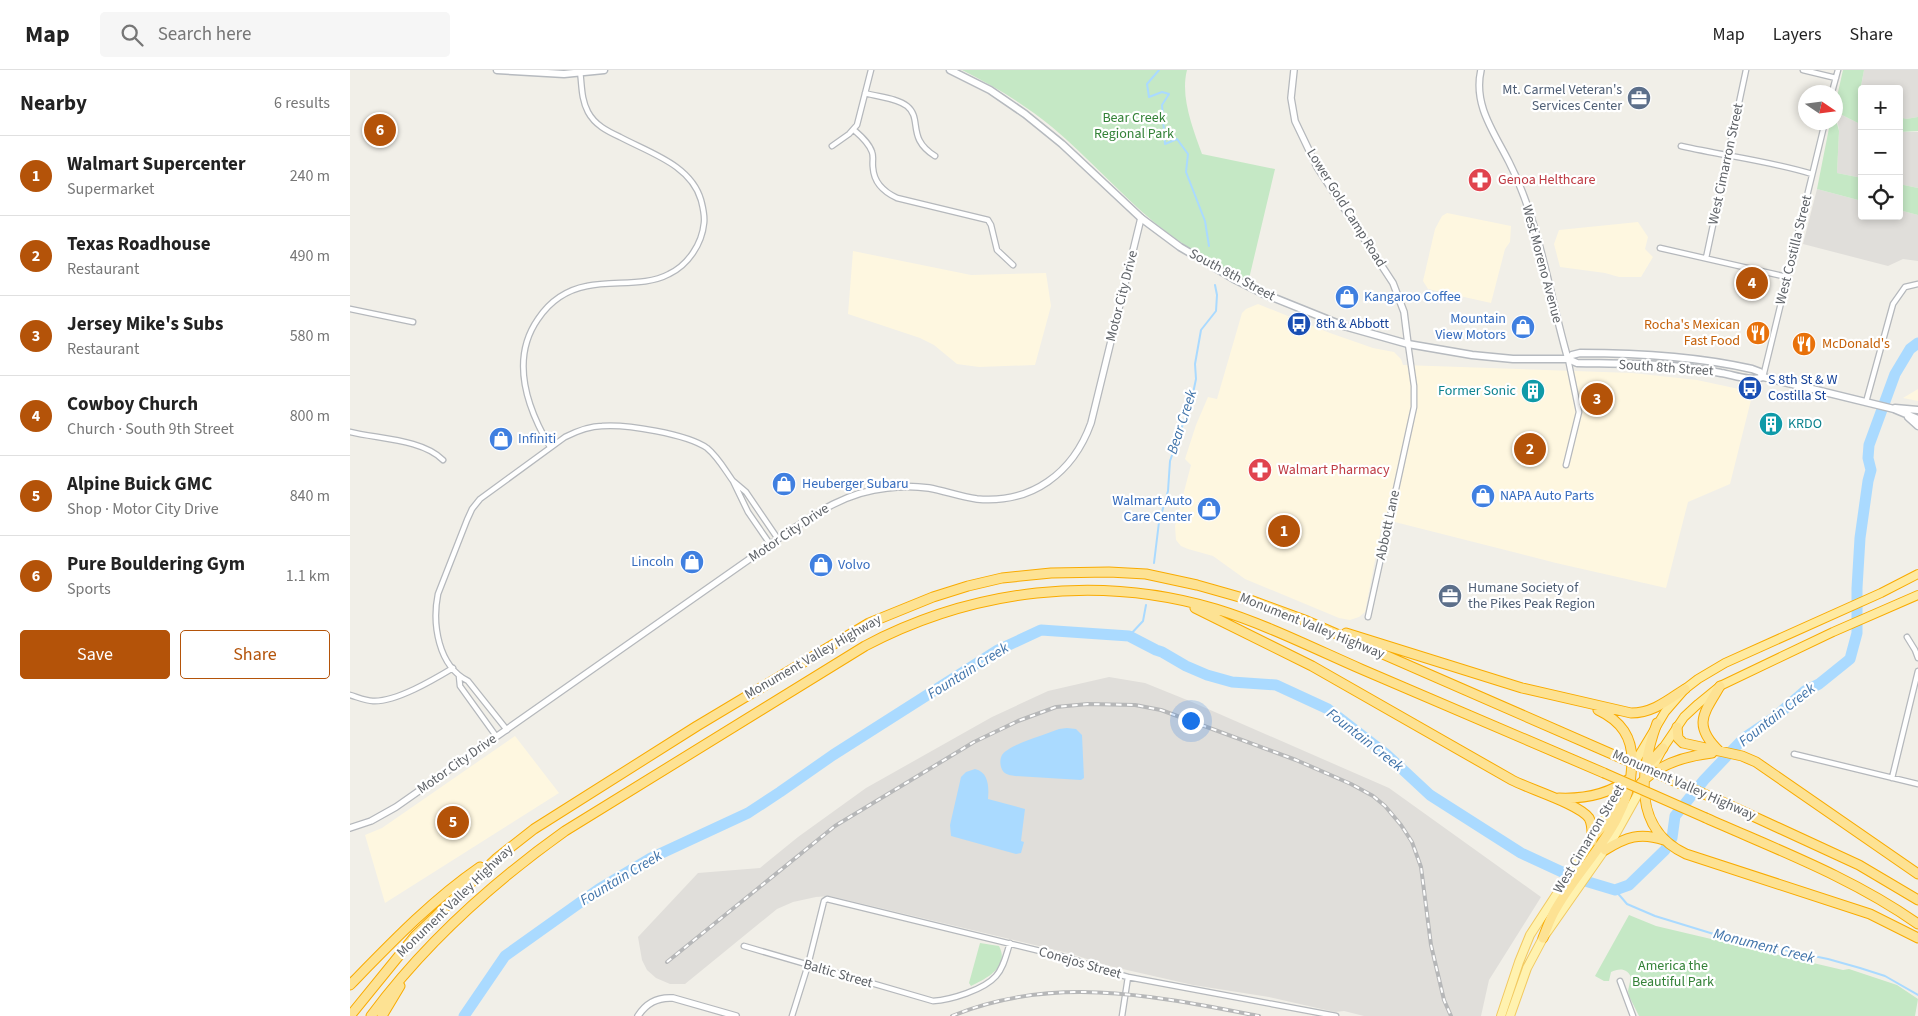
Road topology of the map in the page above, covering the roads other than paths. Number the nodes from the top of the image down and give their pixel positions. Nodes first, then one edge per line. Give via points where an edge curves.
1 (497, 70) edge
2 (604, 70) edge
3 (871, 70) edge
4 (950, 70) edge
5 (1294, 70) edge
6 (1481, 70) edge
7 (1746, 70) edge
8 (1803, 70) edge
9 (1838, 70) edge
10 (580, 71) edge
11 (1836, 78) junction
12 (1834, 85) edge
13 (865, 94) junction
14 (854, 130) junction
15 (1823, 130) edge
16 (832, 146) dead end
17 (1682, 146) dead end
18 (935, 156) dead end
19 (1729, 157) junction
20 (1812, 174) junction
21 (1141, 218) junction
22 (1660, 248) dead end
23 (1706, 258) junction
24 (1013, 266) dead end
25 (1787, 277) junction
26 (1918, 284) edge
27 (350, 309) edge
28 (413, 322) dead end
29 (1408, 344) junction
30 (1568, 359) junction
31 (1763, 377) junction
32 (1866, 402) junction
33 (1894, 408) junction
34 (1918, 410) edge
35 (1906, 415) junction
36 (1918, 419) edge
37 (1918, 426) edge
38 (350, 432) edge
39 (550, 447) junction
40 (441, 459) dead end
41 (1566, 465) dead end
42 (733, 481) junction
43 (778, 539) junction
44 (770, 544) junction
45 (1918, 570) edge
46 (1915, 576) edge
47 (1918, 595) edge
48 (1180, 600) junction
49 (1368, 618) dead end
50 (1307, 621) junction
51 (1907, 637) dead end
52 (1918, 658) edge
53 (452, 668) junction
54 (1918, 671) edge
55 (459, 676) junction
56 (1720, 686) junction
57 (1685, 689) junction
58 (350, 695) edge
59 (1584, 703) junction
60 (1657, 723) junction
61 (1677, 727) junction
62 (507, 730) junction
63 (496, 736) junction
64 (1663, 748) junction
65 (1713, 750) junction
66 (1794, 754) dead end
67 (1632, 767) junction
68 (1645, 768) junction
69 (1892, 778) junction
70 (1627, 781) junction
71 (1645, 781) junction
72 (1918, 784) edge
73 (1556, 798) junction
74 (1626, 799) junction
75 (350, 828) edge
76 (1594, 837) junction
77 (1665, 840) junction
78 (512, 846) junction
79 (1603, 848) junction
80 (1918, 874) edge
81 (1918, 900) edge
82 (1918, 924) edge
83 (1543, 938) joint
84 (1918, 938) edge
85 (1010, 944) junction
86 (744, 946) dead end
87 (416, 960) junction
88 (808, 965) junction
89 (1128, 976) junction
90 (1620, 981) dead end
91 (350, 985) edge
92 (350, 1016) edge
93 (371, 1016) edge
94 (382, 1016) edge
95 (638, 1016) edge
96 (736, 1016) edge
97 (792, 1016) edge
98 (1122, 1016) edge
99 (1336, 1016) edge
100 (1501, 1016) edge
101 (1510, 1016) edge
102 (1634, 1016) edge

1 - 10 main road via 528,73
2 - 10 main road
3 - 13 street
4 - 21 main road, South 8th Street via 990,90 1025,114
5 - 29 street, Lower Gold Camp Road via 1290,98 1295,120 1317,167 1393,283 1404,312
6 - 30 street, West Moreno Avenue via 1481,106 1516,176 1527,206
7 - 19 street, West Cimarron Street
8 - 11 street
9 - 11 street
10 - 39 street via 584,101 594,120 605,130 685,173 702,203 704,221 700,240 690,258 668,275 572,290 553,301 537,320 524,347 522,370 534,414
11 - 12 street
13 - 14 street
13 - 18 street via 906,105 914,116 917,138
14 - 16 street
14 - 24 street via 870,146 879,186 897,198 988,220 997,250
15 - 20 street, West Costilla Street
17 - 19 street
19 - 20 street
19 - 23 street, West Cimarron Street
20 - 25 street, West Costilla Street
21 - 29 main road, South 8th Street via 1180,248 1236,280 1318,316
21 - 43 street, Motor City Drive via 1091,423 1078,453 1056,476 1030,491 1000,499 976,499 917,487 867,491 824,508
22 - 23 street
23 - 25 street
25 - 31 street, West Costilla Street
26 - 32 street via 1906,287 1893,304
27 - 28 street
29 - 30 main road, South 8th Street via 1513,359
29 - 49 street, Abbott Lane via 1414,407
30 - 31 main road, South 8th Street via 1577,363 1682,367 1752,380
30 - 31 main road, South 8th Street via 1580,353 1680,356 1752,369
30 - 41 street, West Moreno Avenue via 1579,412
31 - 32 main road, South 8th Street
32 - 33 main road, South 8th Street
33 - 34 main road, South 8th Street
33 - 35 main road, South 8th Street
35 - 36 main road, South 8th Street
35 - 37 main road
38 - 40 street via 423,448
39 - 42 street via 578,431 603,426 675,434 707,449
39 - 53 street via 480,499 467,520 435,607 440,645
42 - 43 street via 746,492
42 - 44 street via 748,512
43 - 44 street, Motor City Drive
44 - 62 street, Motor City Drive
45 - 46 main road
46 - 57 highway via 1712,670
47 - 56 highway, West Cimarron Street
48 - 73 highway via 1312,666 1512,780
48 - 82 highway, Monument Valley Highway, bridge via 1245,620 1604,773 1850,882
48 - 87 highway, Monument Valley Highway via 1106,590 1024,594 956,608 889,633 565,831 495,884
50 - 59 highway via 1503,682
50 - 78 highway, Monument Valley Highway via 1221,592 1146,574 1051,573 1002,578 968,586 905,607 856,630 603,784
50 - 81 highway, Monument Valley Highway, bridge via 1718,800 1851,861
51 - 52 street
53 - 55 street
53 - 58 street via 418,688 389,698 373,701
54 - 69 street
55 - 62 street via 468,681
55 - 63 street via 460,686
56 - 61 highway, West Cimarron Street
56 - 65 highway via 1705,712 1703,723 1704,734
57 - 59 highway via 1654,709 1640,713
57 - 60 highway
59 - 67 highway via 1608,715 1624,728 1631,747
60 - 67 highway
60 - 68 highway
61 - 64 highway, West Cimarron Street
61 - 65 highway via 1678,738 1683,743
62 - 63 street, Motor City Drive
63 - 75 street, Motor City Drive via 384,814
64 - 68 highway
64 - 71 highway, West Cimarron Street
65 - 71 highway via 1678,760
65 - 80 highway via 1750,759
66 - 69 street
67 - 70 highway
68 - 70 highway
68 - 71 highway
69 - 72 street
70 - 73 highway via 1585,798
70 - 74 highway
70 - 76 main road, West Cimarron Street
71 - 74 highway
71 - 77 highway via 1648,808 1655,828
71 - 79 main road, West Cimarron Street via 1616,835
73 - 76 highway via 1588,817
74 - 76 highway
74 - 79 highway
76 - 100 main road, West Cimarron Street via 1537,923 1519,962
77 - 79 highway via 1649,836 1631,837
77 - 84 highway via 1686,854 1870,914
78 - 91 highway via 448,891
78 - 92 highway, Monument Valley Highway via 415,936
79 - 83 highway via 1559,909
83 - 101 main road
85 - 88 street, Baltic Street via 1000,971 988,983 953,998 933,1001
85 - 88 street, Conejos Street via 827,899
85 - 89 street, Conejos Street
86 - 88 street, Baltic Street
87 - 93 highway, Monument Valley Highway
87 - 94 highway
88 - 97 street
89 - 98 street
89 - 99 street, Conejos Street
90 - 102 street
95 - 96 street via 651,1002 664,998

